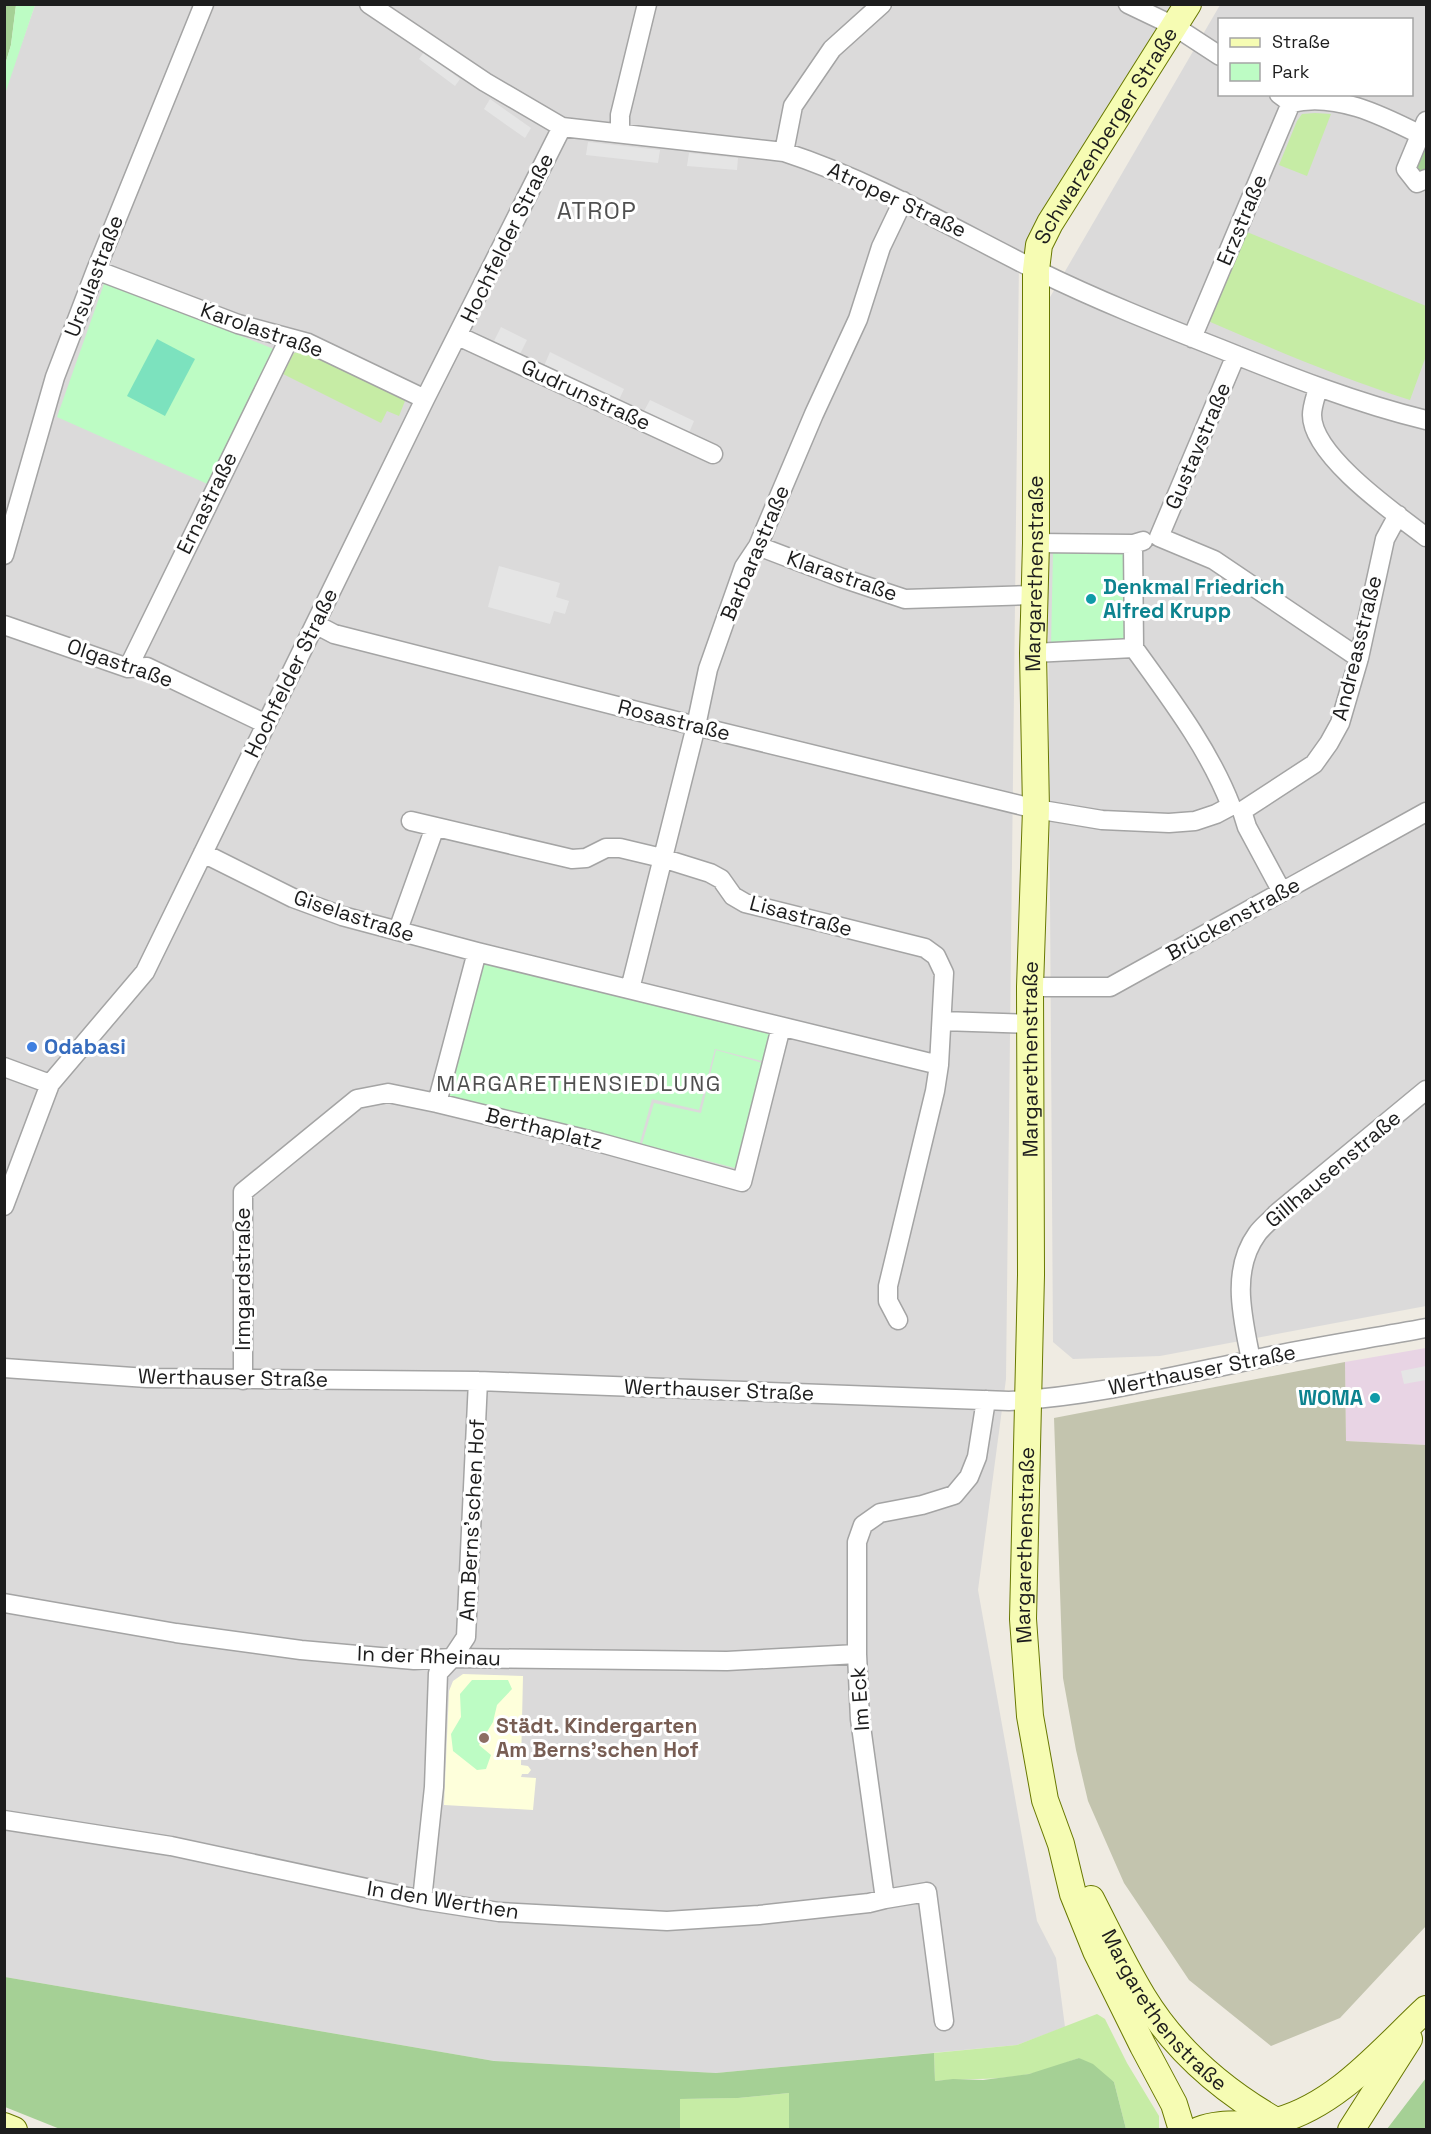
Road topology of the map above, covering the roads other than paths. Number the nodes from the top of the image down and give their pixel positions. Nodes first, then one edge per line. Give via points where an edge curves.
1 (204, 4) edge
2 (369, 4) edge
3 (647, 4) edge
4 (882, 4) edge
5 (1128, 4) edge
6 (1188, 4) edge
7 (1174, 26) junction
8 (1218, 55) edge
9 (1285, 99) edge
10 (562, 126) junction
11 (1423, 128) edge
12 (620, 133) junction
13 (784, 152) junction
14 (1426, 179) edge
15 (903, 201) junction
16 (96, 270) junction
17 (1036, 270) junction
18 (458, 336) junction
19 (1192, 338) junction
20 (289, 339) junction
21 (1236, 356) junction
22 (1318, 388) junction
23 (425, 399) junction
24 (1426, 420) edge
25 (713, 454) dead end
26 (1398, 515) junction
27 (1159, 537) junction
28 (1426, 537) edge
29 (1036, 543) junction
30 (1133, 544) junction
31 (758, 546) junction
32 (4, 555) edge
33 (1035, 595) junction
34 (315, 624) junction
35 (4, 625) edge
36 (1134, 648) junction
37 (1033, 653) junction
38 (1359, 658) junction
39 (128, 668) junction
40 (266, 724) junction
41 (696, 726) junction
42 (1236, 808) junction
43 (1036, 809) junction
44 (1426, 812) edge
45 (411, 821) dead end
46 (435, 827) junction
47 (203, 853) junction
48 (662, 858) junction
49 (1282, 892) junction
50 (398, 930) junction
51 (477, 952) junction
52 (1030, 987) junction
53 (630, 989) junction
54 (942, 1021) junction
55 (1030, 1024) junction
56 (781, 1028) junction
57 (939, 1065) junction
58 (4, 1067) edge
59 (50, 1084) junction
60 (1426, 1090) edge
61 (437, 1103) junction
62 (4, 1206) edge
63 (898, 1320) dead end
64 (1426, 1328) edge
65 (1251, 1360) junction
66 (4, 1368) edge
67 (243, 1380) junction
68 (478, 1381) junction
69 (1028, 1400) junction
70 (986, 1401) junction
71 (4, 1603) edge
72 (857, 1654) junction
73 (452, 1658) junction
74 (4, 1820) edge
75 (1061, 1844) junction
76 (885, 1899) junction
77 (422, 1900) junction
78 (1426, 2009) edge
79 (1426, 2014) edge
80 (944, 2021) dead end
81 (4, 2126) edge
82 (1278, 2126) edge
83 (1247, 2127) edge
84 (14, 2130) edge
85 (1182, 2130) edge
86 (1199, 2130) edge
87 (1351, 2130) edge

1 - 16 street, Ursulastraße
2 - 10 street, Atroper Straße via 485,82
3 - 12 street via 620,115
4 - 13 street via 832,49 793,106
5 - 7 street
6 - 7 main road, Schwarzenberger Straße
7 - 8 street
7 - 17 main road, Schwarzenberger Straße via 1050,223 1040,245
9 - 11 street via 1334,100
9 - 19 street, Erzstraße
10 - 12 street, Atroper Straße
10 - 18 street, Hochfelder Straße
11 - 14 street via 1406,169 1417,183
12 - 13 street, Atroper Straße
13 - 15 street, Atroper Straße
15 - 17 street, Atroper Straße
15 - 31 street, Barbarastraße via 881,247 858,319
16 - 20 street, Karolastraße via 238,324
16 - 32 street, Ursulastraße via 55,377
17 - 19 street, Atroper Straße
17 - 29 main road, Margarethenstraße
18 - 23 street, Hochfelder Straße
18 - 25 street, Gudrunstraße
19 - 21 street, Atroper Straße
20 - 23 street, Karolastraße via 308,343
20 - 39 street, Ernastraße
21 - 22 street, Atroper Straße
21 - 27 street, Gustavstraße
22 - 24 street, Atroper Straße
22 - 26 street via 1312,416 1318,438 1337,463
23 - 34 street, Hochfelder Straße
26 - 28 street
26 - 38 street, Andreasstraße via 1385,539
27 - 30 street
27 - 38 street via 1214,560
29 - 30 street
29 - 33 main road, Margarethenstraße
30 - 36 street
31 - 33 street, Klarastraße via 905,598
31 - 41 street, Barbarastraße via 744,567 708,669
33 - 37 main road, Margarethenstraße
34 - 40 street, Hochfelder Straße
34 - 41 street, Rosastraße via 334,634
35 - 39 street, Olgastraße
36 - 37 street
36 - 42 street via 1183,717
37 - 43 main road, Margarethenstraße
38 - 42 street, Andreasstraße via 1340,723 1314,764
39 - 40 street, Olgastraße via 147,667
40 - 47 street, Hochfelder Straße
41 - 43 street, Rosastraße
41 - 48 street, Barbarastraße
42 - 43 street, Andreasstraße via 1195,821 1169,823 1102,820
42 - 49 street
43 - 52 main road, Margarethenstraße
44 - 49 street, Brückenstraße
45 - 46 street, Lisastraße
46 - 48 street, Lisastraße via 572,859 586,858 606,848
46 - 50 street
47 - 50 street, Giselastraße via 293,898
47 - 59 street, Hochfelder Straße via 145,972
48 - 53 street, Barbarastraße
48 - 54 street, Lisastraße via 710,873 746,903 925,948 936,956 944,973
49 - 52 street, Brückenstraße via 1110,987
50 - 51 street, Giselastraße
51 - 53 street
51 - 61 street
52 - 55 main road, Margarethenstraße
53 - 56 street
54 - 55 street
54 - 57 street, Lisastraße
55 - 69 main road, Margarethenstraße
56 - 57 street
56 - 61 street, Berthaplatz via 742,1182
57 - 63 street, Lisastraße via 888,1286 888,1301
58 - 59 street
59 - 62 street, Hochfelder Straße
60 - 65 street, Gillhausenstraße via 1257,1234 1245,1257 1240,1303
61 - 67 street, Irmgardstraße via 388,1093 357,1099 243,1192
64 - 65 street, Werthauser Straße
65 - 69 street, Werthauser Straße
66 - 67 street, Werthauser Straße
67 - 68 street, Werthauser Straße
68 - 70 street, Werthauser Straße
68 - 73 street, Am Berns'schen Hof via 466,1637
69 - 70 street, Werthauser Straße
69 - 75 main road, Margarethenstraße via 1023,1619 1030,1716 1045,1800
70 - 72 street, Im Eck via 977,1456 969,1477 954,1495 880,1513 863,1525 857,1542
71 - 73 street, In der Rheinau via 301,1650 414,1660
72 - 73 street, In der Rheinau via 727,1661
72 - 76 street, Im Eck via 860,1719
73 - 77 street, Am Berns'schen Hof via 438,1673 434,1786
74 - 77 street, In den Werthen via 171,1846
75 - 82 main road, Margarethenstraße via 1143,1998 1167,2031 1215,2081
75 - 85 main road, Margarethenstraße via 1073,1893 1096,1951 1174,2104
76 - 77 street, In den Werthen via 869,1904 667,1921 499,1911
76 - 80 street via 927,1892
78 - 82 main road via 1344,2087
79 - 87 main road
81 - 84 main road
82 - 83 main road
83 - 86 main road via 1224,2123

